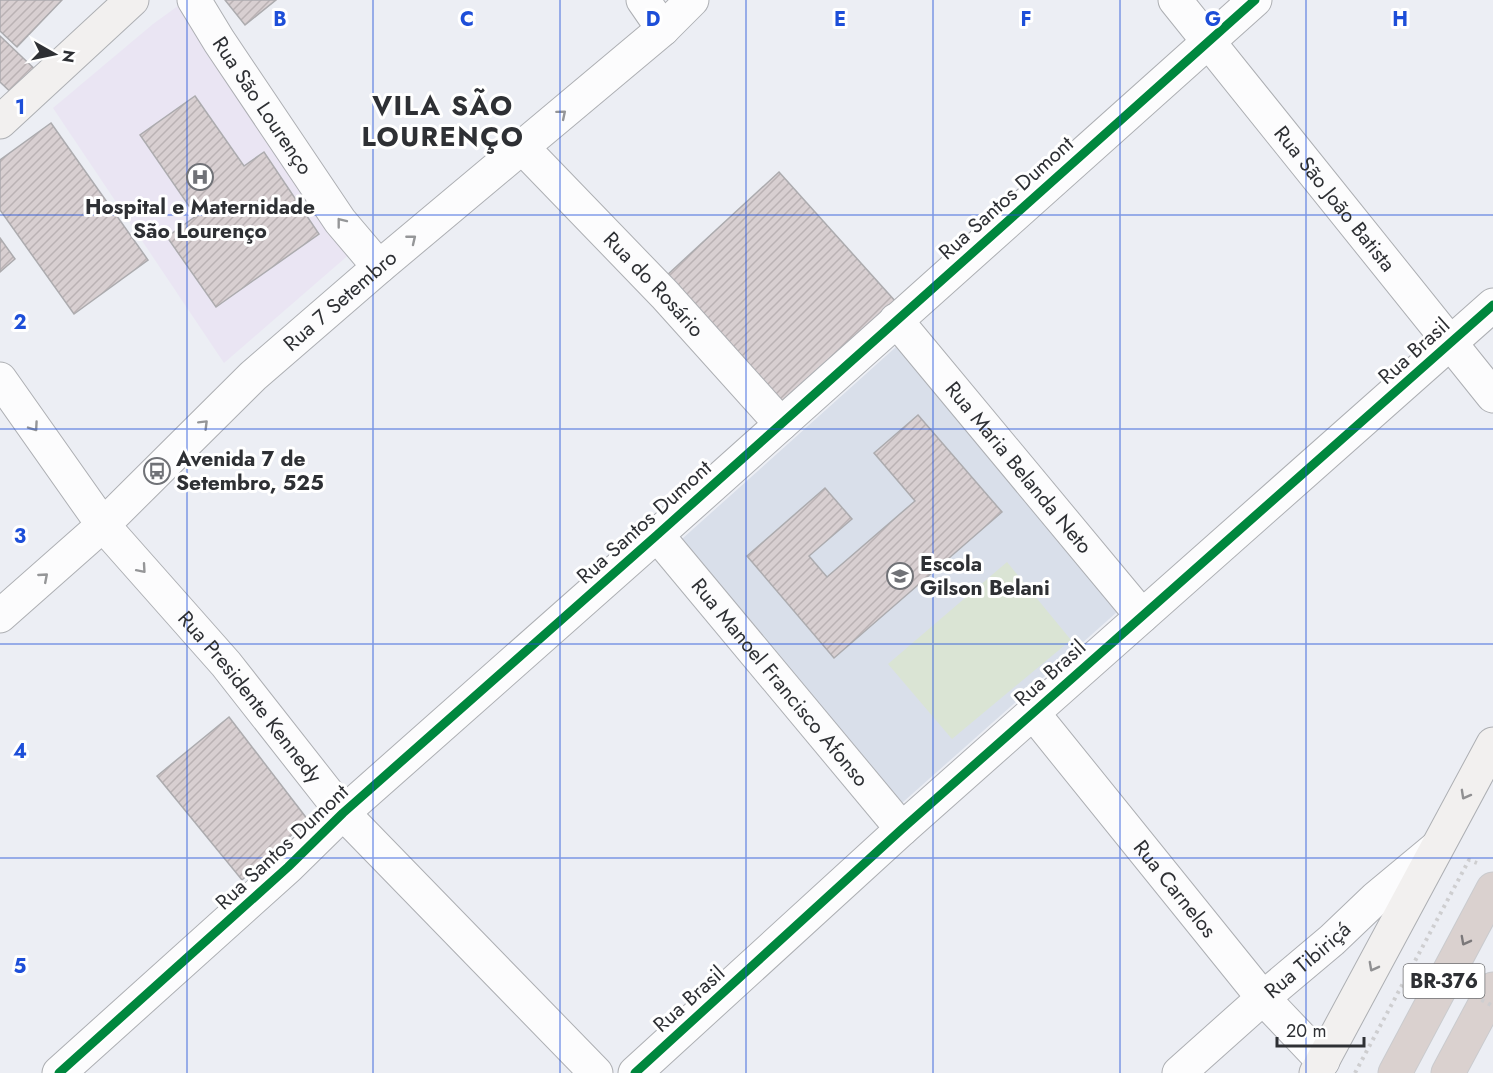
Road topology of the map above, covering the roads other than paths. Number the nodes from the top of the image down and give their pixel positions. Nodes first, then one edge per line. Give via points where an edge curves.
1 (194, 0) edge
2 (643, 0) edge
3 (692, 0) edge
4 (1176, 0) edge
5 (1255, 0) edge
6 (129, 1) edge
7 (663, 29) junction
8 (1209, 42) junction
9 (0, 122) edge
10 (523, 148) junction
11 (378, 267) junction
12 (1493, 305) edge
13 (896, 320) junction
14 (1449, 344) junction
15 (0, 379) edge
16 (1493, 396) edge
17 (781, 424) junction
18 (103, 525) junction
19 (657, 535) junction
20 (0, 616) edge
21 (1142, 616) junction
22 (1032, 713) junction
23 (1493, 744) edge
24 (343, 813) junction
25 (902, 829) junction
26 (1435, 849) junction
27 (1493, 889) edge
28 (1493, 989) edge
29 (1263, 998) junction
30 (1319, 1067) edge
31 (58, 1073) edge
32 (596, 1073) edge
33 (635, 1073) edge
34 (1179, 1073) edge
35 (1395, 1073) edge
36 (1448, 1073) edge

11 -> 1 street, Rua São Lourenço via 340,221
2 - 7 street
3 - 7 street, Rua 7 Setembro
4 - 8 street, Rua São João Batista
5 - 8 street, Rua Santos Dumont
6 - 9 main road
10 -> 7 street, Rua 7 Setembro
8 - 13 street, Rua Santos Dumont
8 - 14 street, Rua São João Batista
11 -> 10 street, Rua 7 Setembro
10 - 17 street, Rua do Rosário via 665,295
18 -> 11 street, Rua 7 Setembro via 253,376
12 - 14 street, Rua Brasil
13 - 17 street, Rua Santos Dumont
13 - 21 street, Rua Maria Belanda Neto
14 - 16 street, Rua São João Batista
14 - 21 street, Rua Brasil
15 -> 18 street, Rua Presidente Kennedy
17 - 19 street, Rua Santos Dumont
20 -> 18 street, Rua 7 Setembro
18 -> 24 street, Rua Presidente Kennedy via 226,664
19 - 24 street, Rua Santos Dumont
19 - 25 street, Rua Manoel Francisco Afonso
21 - 22 street, Rua Brasil
22 - 25 street, Rua Brasil
22 - 29 street, Rua Carnelos
23 -> 26 main road
24 - 31 street, Rua Santos Dumont
24 - 32 street, Rua Presidente Kennedy
25 - 33 street, Rua Brasil
26 - 29 street, Rua Tibiriçá
26 -> 30 main road
27 -> 35 highway, BR-376
28 - 36 highway, BR-376
29 - 30 street, Rua Carnelos
29 - 34 street, Rua Tibiriçá

